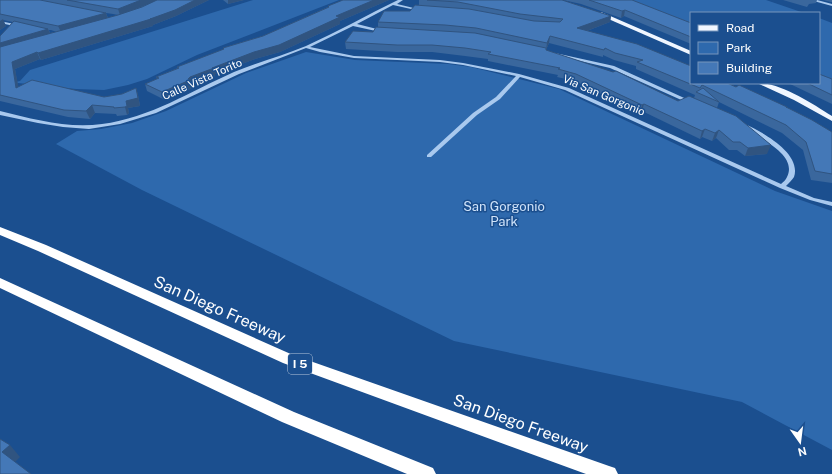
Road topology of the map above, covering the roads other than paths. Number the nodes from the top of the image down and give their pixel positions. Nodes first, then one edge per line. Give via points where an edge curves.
1 (401, 0) edge
2 (812, 0) edge
3 (393, 4) junction
4 (832, 5) edge
5 (428, 10) edge
6 (590, 10) edge
7 (0, 22) edge
8 (352, 24) junction
9 (28, 28) edge
10 (387, 32) edge
11 (306, 47) junction
12 (551, 53) edge
13 (690, 53) edge
14 (519, 75) junction
15 (763, 84) edge
16 (698, 105) edge
17 (0, 113) edge
18 (832, 119) edge
19 (734, 121) edge
20 (429, 156) dead end
21 (782, 187) junction
22 (832, 204) edge
23 (0, 231) edge
24 (0, 283) edge
25 (427, 474) edge
26 (609, 474) edge

1 - 3 street, Calle Vista Torito
2 - 4 street
3 - 5 street
3 - 8 street, Calle Vista Torito
6 - 13 main road
7 - 9 street
8 - 10 street
8 - 11 street, Calle Vista Torito
11 - 14 street, Via San Gorgonio via 354,57 440,61
11 - 17 street, Calle Vista Torito via 239,72 144,115 102,126 54,126
12 - 16 street via 612,67
14 - 20 street via 498,98 475,114
14 - 21 street, Via San Gorgonio via 567,89
15 - 18 main road via 797,98
19 - 21 street via 782,149 792,169 789,182
21 - 22 street, Via San Gorgonio
23 - 26 highway, San Diego Freeway / I 5 via 288,359
24 - 25 highway via 288,417

